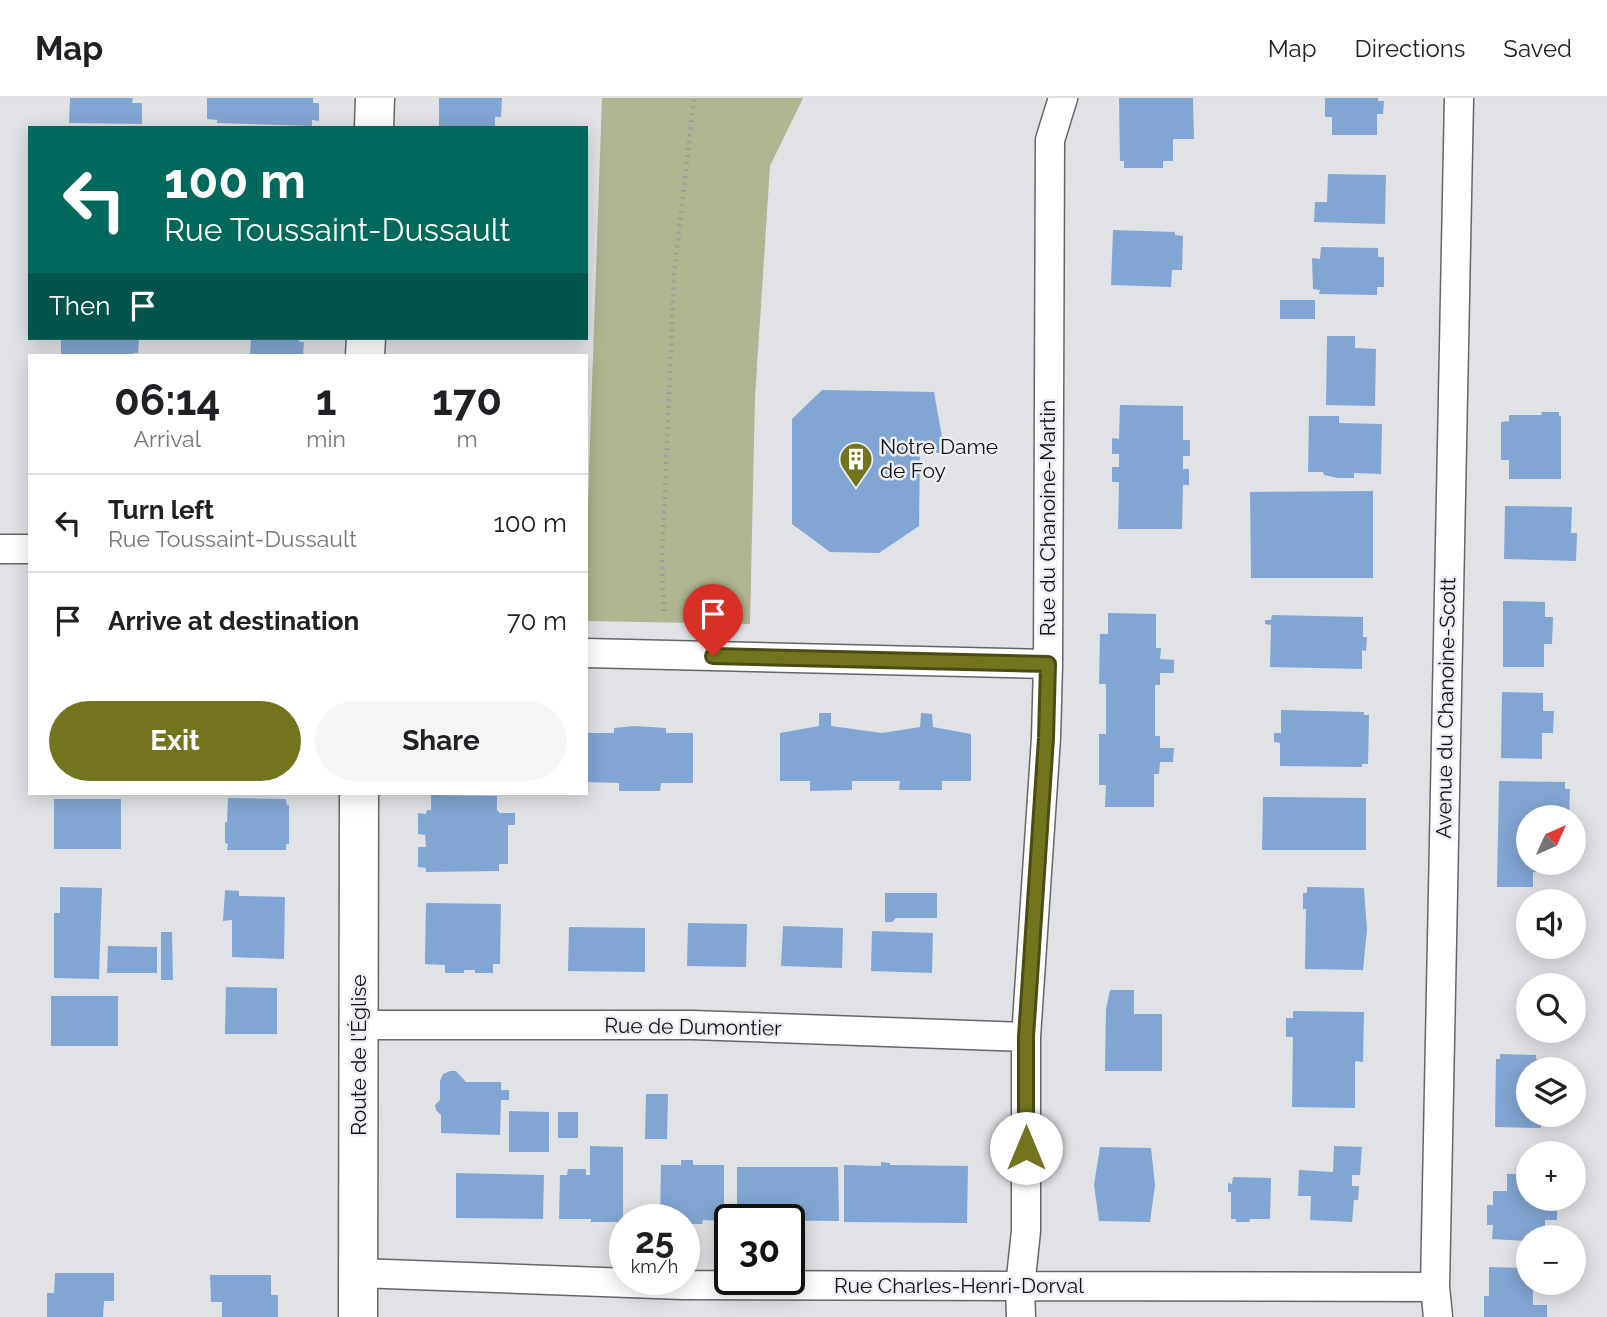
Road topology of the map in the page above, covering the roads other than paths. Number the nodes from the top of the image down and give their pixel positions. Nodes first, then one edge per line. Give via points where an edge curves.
1 (375, 98) edge
2 (1063, 98) edge
3 (1459, 98) edge
4 (374, 126) edge
5 (0, 549) edge
6 (28, 549) edge
7 (588, 653) edge
8 (1048, 664) junction
9 (359, 795) edge
10 (359, 1025) junction
11 (1026, 1037) junction
12 (358, 1273) junction
13 (1020, 1287) junction
14 (1435, 1287) junction
15 (358, 1317) edge
16 (1021, 1317) edge
17 (1438, 1317) edge

1 - 4 main road
2 - 8 street, Rue du Chanoine-Martin via 1050,140
3 - 14 street, Avenue du Chanoine-Scott
5 - 6 street
7 - 8 street
8 - 11 street, Rue du Chanoine-Martin
9 - 10 main road, Route de l'Église
10 - 11 street, Rue de Dumontier via 692,1025
10 - 12 main road, Route de l'Église
11 - 13 street, Rue du Chanoine-Martin via 1026,1231
12 - 13 street, Rue Charles-Henri-Dorval via 682,1285
12 - 15 main road, Route de l'Église
13 - 14 street, Rue Charles-Henri-Dorval
13 - 16 street, Rue du Chanoine-Martin
14 - 17 street, Avenue du Chanoine-Scott

